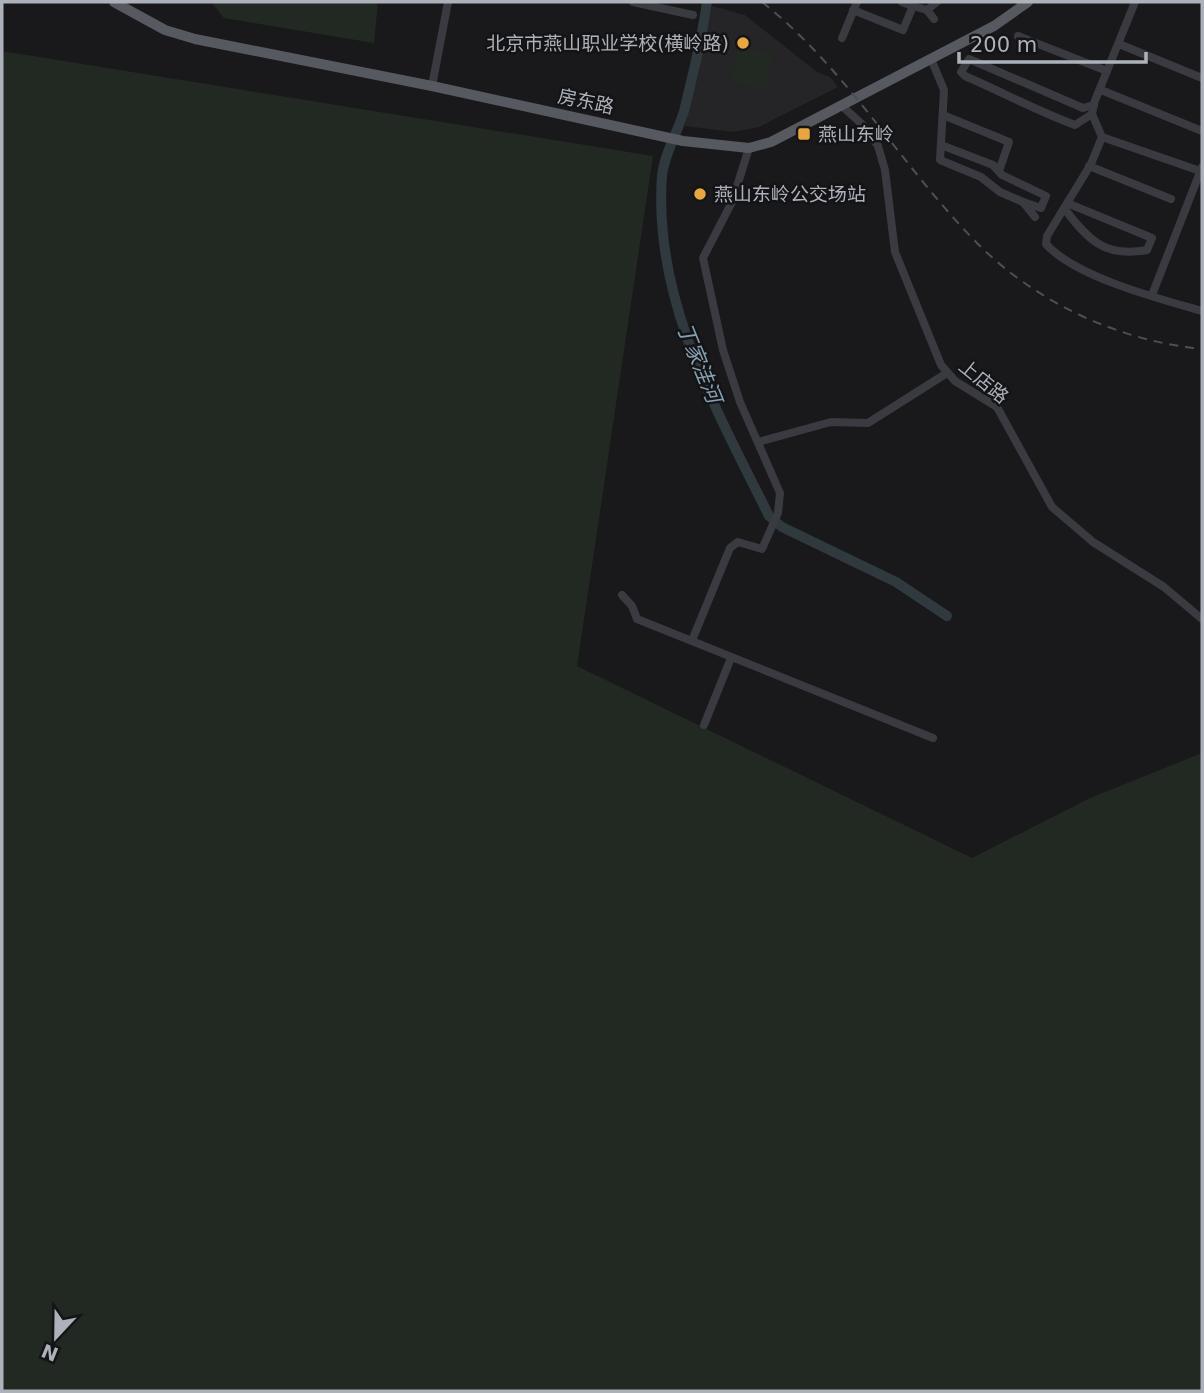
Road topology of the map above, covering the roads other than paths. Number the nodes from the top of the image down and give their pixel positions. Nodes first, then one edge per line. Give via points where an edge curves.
1 (114, 2) edge
2 (448, 2) edge
3 (633, 2) edge
4 (902, 2) edge
5 (937, 2) edge
6 (1028, 2) edge
7 (1135, 2) edge
8 (855, 6) edge
9 (913, 6) junction
10 (927, 10) junction
11 (693, 15) dead end
12 (934, 19) dead end
13 (1018, 36) dead end
14 (842, 38) dead end
15 (1119, 44) junction
16 (931, 59) junction
17 (1107, 71) junction
18 (1202, 78) edge
19 (432, 86) junction
20 (1101, 90) junction
21 (841, 106) junction
22 (1093, 109) junction
23 (943, 115) junction
24 (1202, 131) edge
25 (1102, 137) junction
26 (941, 145) junction
27 (750, 148) junction
28 (1089, 166) junction
29 (1201, 169) edge
30 (999, 171) junction
31 (1171, 199) dead end
32 (1023, 202) junction
33 (1065, 206) junction
34 (1035, 217) dead end
35 (1152, 295) junction
36 (1202, 311) edge
37 (947, 373) junction
38 (758, 442) junction
39 (622, 595) dead end
40 (1202, 619) edge
41 (693, 638) junction
42 (731, 658) junction
43 (704, 725) dead end
44 (933, 737) dead end

1 - 19 main road, 房东路 via 165,30 195,39
2 - 19 street
3 - 11 street
4 - 9 street
5 - 10 street
6 - 16 main road, 房东路 via 1005,20
7 - 15 street
8 - 9 street via 903,30
8 - 14 street
9 - 10 street
10 - 12 street
13 - 17 street
15 - 17 street
15 - 18 street
16 - 21 main road, 房东路
16 - 23 street via 944,90
17 - 20 street
19 - 27 main road, 房东路 via 683,141
20 - 22 street
20 - 24 street
21 - 27 main road, 房东路
21 - 37 street, 上店路 via 878,146 895,252
22 - 22 street via 969,59 963,64 965,76 1075,125
22 - 25 street
23 - 26 street
23 - 30 street via 1009,142
25 - 28 street
25 - 29 street
26 - 30 street
26 - 32 street via 940,160
27 - 38 street via 732,202 703,258 723,350
28 - 31 street
28 - 33 street
29 - 35 street
30 - 32 street via 1046,195 1041,208
32 - 34 street
33 - 33 street via 1085,236 1105,248 1147,250 1152,238
33 - 35 street via 1047,236 1048,247 1133,292
35 - 36 street
37 - 38 street via 868,423 831,422
37 - 40 street, 上店路 via 997,407 1052,507 1093,542 1164,587
38 - 41 street via 780,493 778,513 762,549 738,542 730,548
39 - 41 street via 637,619
41 - 42 street
42 - 43 street
42 - 44 street

